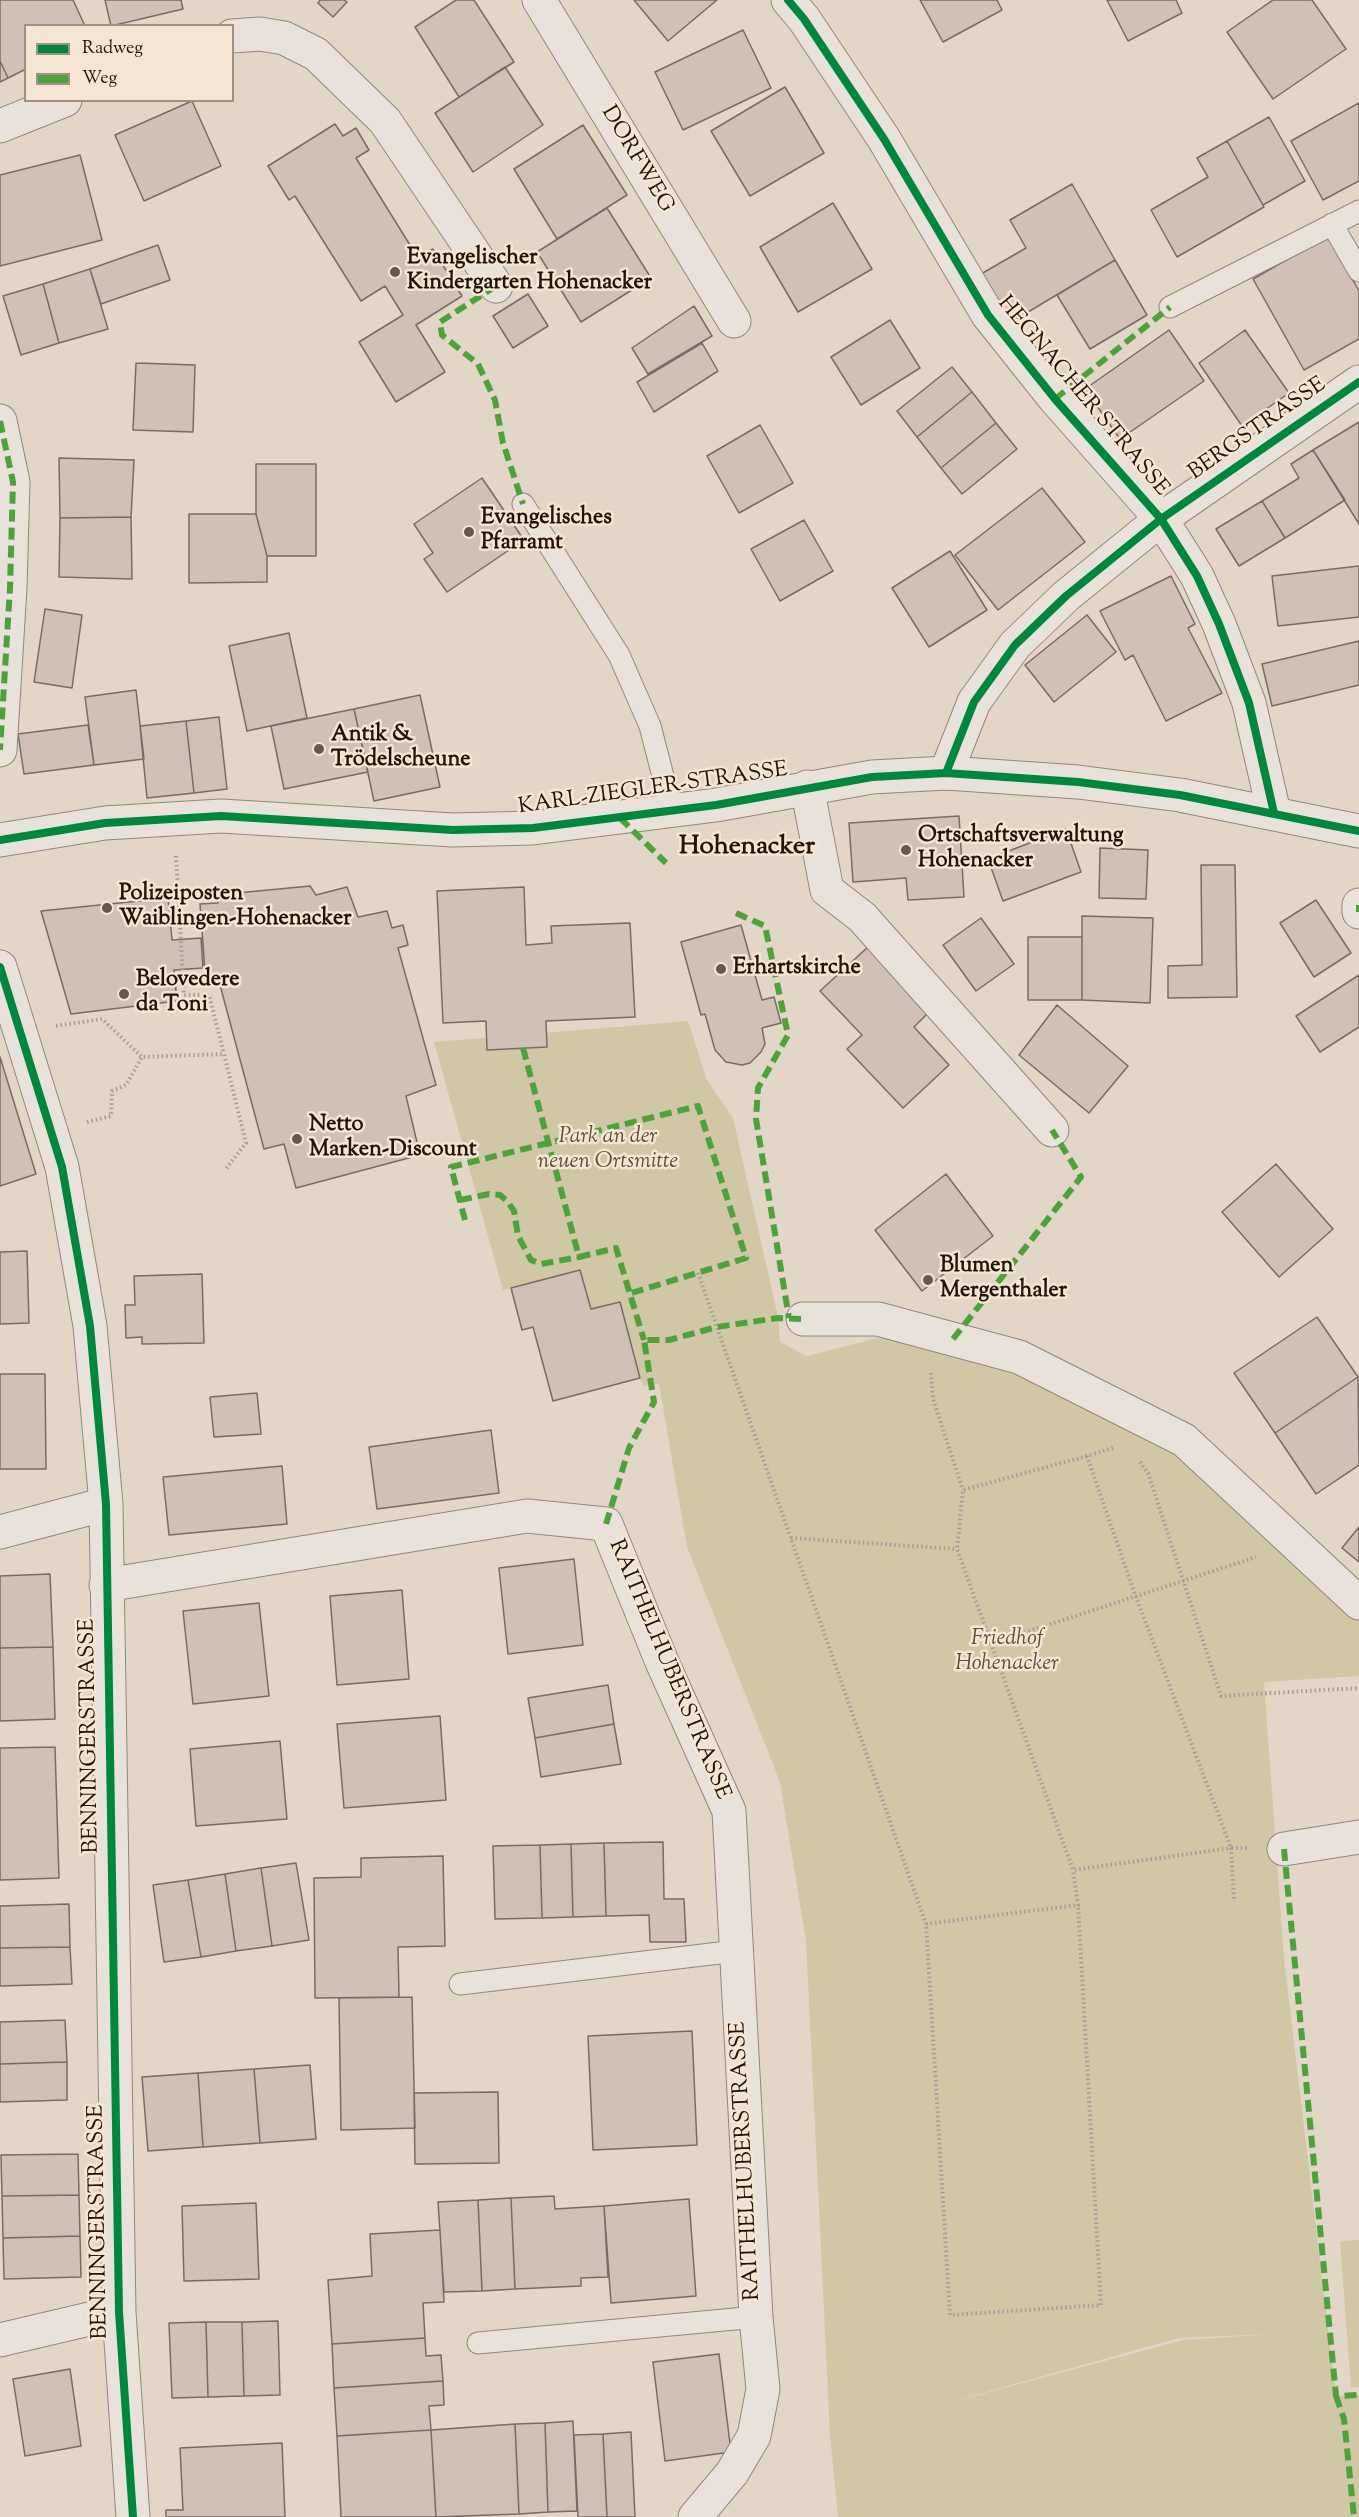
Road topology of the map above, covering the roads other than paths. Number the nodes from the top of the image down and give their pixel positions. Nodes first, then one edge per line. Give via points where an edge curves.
1 (539, 0) edge
2 (788, 0) edge
3 (234, 36) edge
4 (60, 102) edge
5 (0, 126) edge
6 (1359, 210) edge
7 (1332, 224) junction
8 (1359, 272) edge
9 (496, 286) dead end
10 (1170, 307) dead end
11 (734, 321) dead end
12 (1359, 382) edge
13 (0, 421) edge
14 (523, 504) dead end
15 (1161, 519) junction
16 (5, 589) edge
17 (0, 750) edge
18 (946, 773) junction
19 (807, 787) junction
20 (672, 811) junction
21 (1274, 813) junction
22 (1359, 831) edge
23 (0, 840) edge
24 (1359, 905) edge
25 (1359, 912) edge
26 (0, 967) edge
27 (1052, 1130) dead end
28 (803, 1319) dead end
29 (106, 1504) junction
30 (0, 1532) edge
31 (106, 1585) junction
32 (1359, 1603) edge
33 (1359, 1837) edge
34 (1284, 1849) road end
35 (736, 1951) junction
36 (460, 1984) dead end
37 (119, 2312) junction
38 (756, 2317) junction
39 (0, 2340) edge
40 (478, 2343) dead end
41 (133, 2517) edge
42 (695, 2517) edge

1 - 11 street, DORFWEG
2 - 15 street, HEGNACHER STRASSE via 884,139 988,315 1055,399
3 - 9 street via 284,38 316,54 385,121
4 - 5 street
6 - 7 lane
7 - 8 lane
7 - 10 lane
12 - 15 street, BERGSTRASSE
13 - 16 street via 13,482
14 - 20 lane via 619,655 650,726
15 - 18 street, BERGSTRASSE via 1066,596 1016,645 974,702
15 - 21 street, HEGNACHER STRASSE via 1197,576 1219,624 1249,703
16 - 17 street
18 - 19 street, KARL-ZIEGLER-STRASSE via 872,777
18 - 21 street, KARL-ZIEGLER-STRASSE via 1078,782 1180,795
19 - 20 street, KARL-ZIEGLER-STRASSE
19 - 27 street, KARL-ZIEGLER-STRASSE via 827,890 862,917
20 - 23 street, KARL-ZIEGLER-STRASSE via 533,828 464,830 221,816 105,823
21 - 22 street, KARL-ZIEGLER-STRASSE
24 - 25 street
26 - 29 street, BENNINGERSTRASSE via 62,1167 90,1326
28 - 32 street via 878,1319 1019,1358 1184,1440
29 - 30 street
29 - 31 street, BENNINGERSTRASSE
31 - 35 street, RAITHELHUBERSTRASSE via 527,1516 606,1524 729,1811
31 - 37 street, BENNINGERSTRASSE
33 - 34 street
35 - 36 lane
35 - 38 street, RAITHELHUBERSTRASSE
37 - 39 street
37 - 41 street, BENNINGERSTRASSE
38 - 40 lane
38 - 42 street, RAITHELHUBERSTRASSE via 763,2389 754,2436 732,2473

